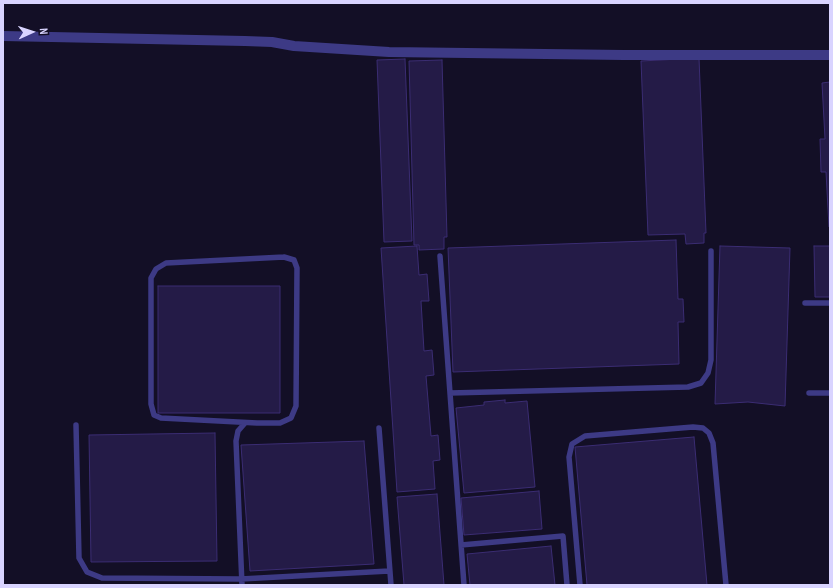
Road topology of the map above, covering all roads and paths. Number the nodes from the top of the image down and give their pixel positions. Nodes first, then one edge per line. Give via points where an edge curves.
1 (3, 36) edge
2 (830, 55) edge
3 (711, 251) dead end
4 (440, 256) dead end
5 (805, 303) dead end
6 (830, 303) edge
7 (450, 393) junction
8 (809, 393) dead end
9 (830, 393) edge
10 (245, 423) junction
11 (76, 425) dead end
12 (379, 428) dead end
13 (461, 545) junction
14 (389, 571) junction
15 (241, 578) junction
16 (242, 585) edge
17 (391, 585) edge
18 (464, 585) edge
19 (567, 585) edge
20 (580, 585) edge
21 (726, 585) edge

1 - 2 street via 272,42 294,46 390,52
3 - 7 lane via 711,360 708,373 701,382 688,387
4 - 7 lane
5 - 6 lane
7 - 13 lane
8 - 9 lane
10 - 10 lane via 280,423 291,418 296,406 297,268 294,260 284,257 166,263 156,269 150,278 151,404 154,415 161,418
10 - 15 lane via 238,431 236,441
11 - 15 lane via 79,558 87,572 102,578
12 - 14 lane
13 - 18 lane
13 - 19 lane via 563,536
14 - 15 lane
14 - 17 lane
15 - 16 lane
20 - 21 lane via 569,457 572,444 585,436 693,427 703,428 709,433 713,443

